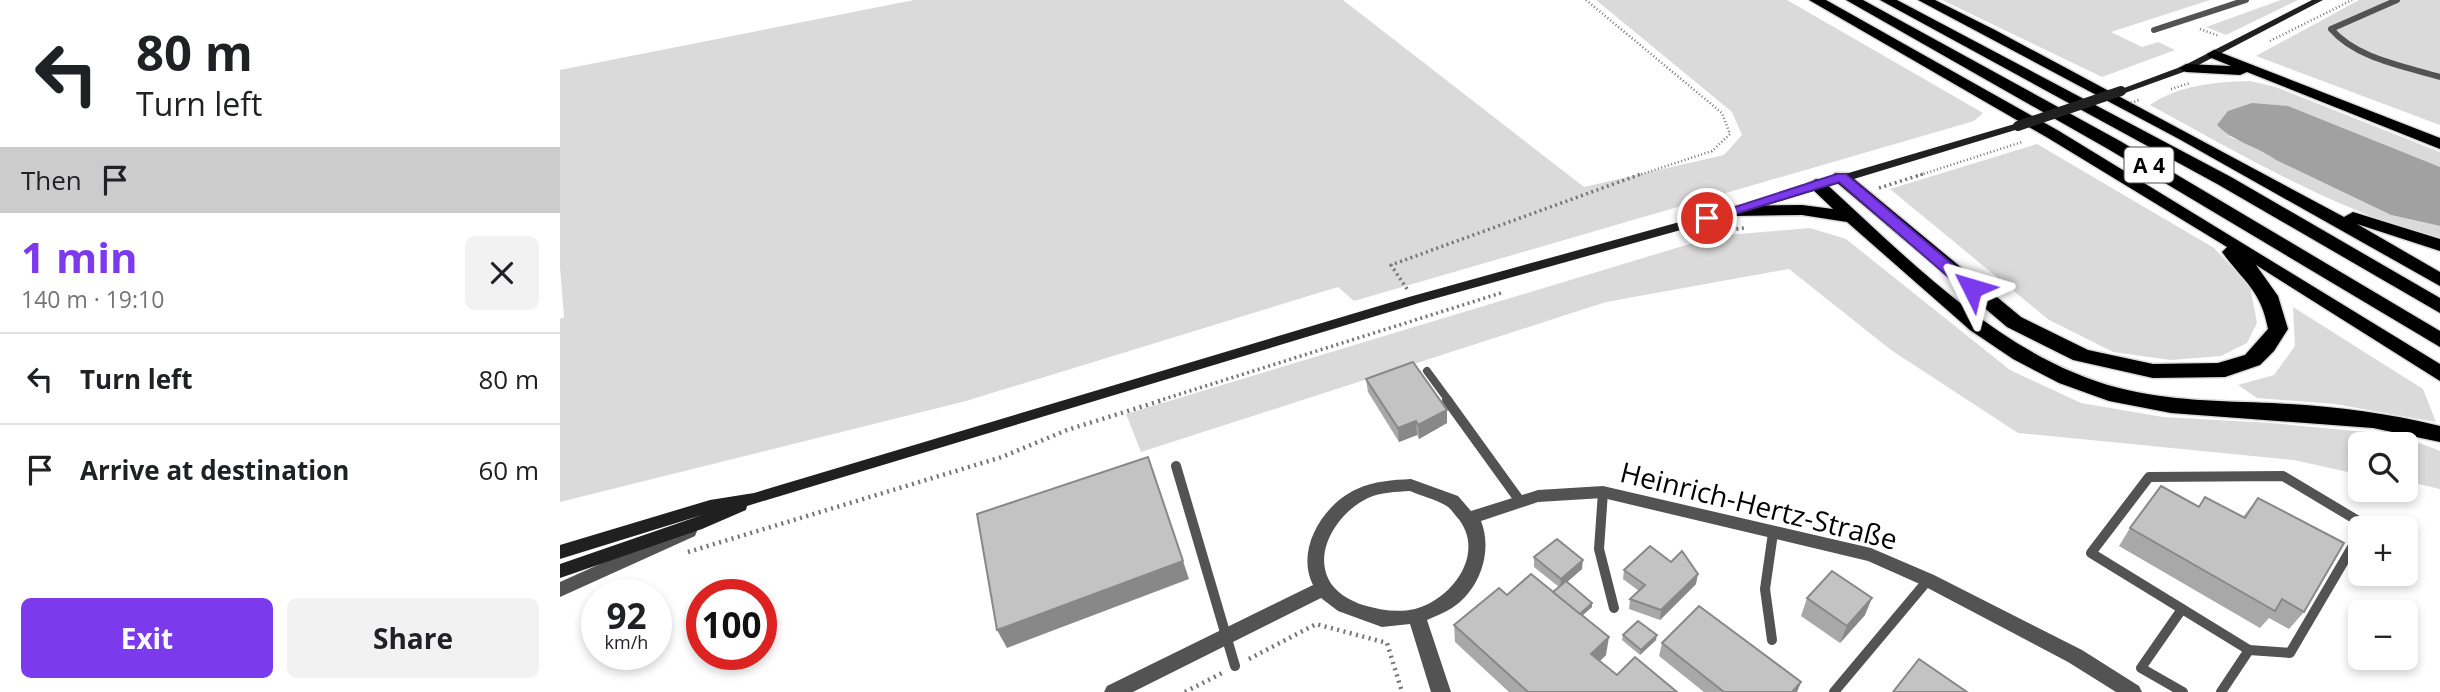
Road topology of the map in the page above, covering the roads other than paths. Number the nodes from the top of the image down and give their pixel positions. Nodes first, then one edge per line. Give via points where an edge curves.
1 (1816, 0) edge
2 (1853, 0) edge
3 (1887, 0) edge
4 (1925, 0) edge
5 (2246, 0) edge
6 (2319, 0) edge
7 (2397, 0) edge
8 (2154, 30) dead end
9 (2218, 52) junction
10 (2186, 68) junction
11 (2259, 72) junction
12 (2440, 77) edge
13 (2440, 133) edge
14 (2440, 144) edge
15 (1842, 177) junction
16 (2265, 177) junction
17 (1816, 184) junction
18 (2181, 210) junction
19 (1734, 211) junction
20 (1855, 218) junction
21 (2440, 245) edge
22 (2440, 279) edge
23 (2440, 307) edge
24 (2440, 340) edge
25 (1427, 371) dead end
26 (2440, 374) edge
27 (2440, 433) edge
28 (1176, 466) dead end
29 (1603, 492) junction
30 (754, 499) junction
31 (1520, 501) junction
32 (2350, 516) edge
33 (1472, 517) junction
34 (709, 521) junction
35 (1773, 533) junction
36 (611, 534) junction
37 (560, 544) edge
38 (560, 552) edge
39 (2348, 554) edge
40 (560, 571) edge
41 (1928, 580) junction
42 (1325, 588) junction
43 (560, 590) edge
44 (1614, 608) dead end
45 (2182, 609) junction
46 (1417, 617) junction
47 (1226, 639) junction
48 (1772, 640) dead end
49 (2249, 650) junction
50 (1235, 666) road end
51 (1114, 692) edge
52 (1441, 692) edge
53 (1834, 692) edge
54 (2132, 692) edge
55 (2183, 692) edge
56 (2221, 692) edge

1 - 18 highway
2 - 24 highway, A 4 via 2114,145
3 - 23 highway, A 4 via 2202,168
4 - 16 highway
5 - 8 lane
6 - 9 main road
7 - 12 lane via 2330,29 2334,36 2368,54
9 - 10 main road
9 - 11 highway
9 - 13 highway
10 - 11 highway
10 - 15 main road, bridge via 2018,126
11 - 14 highway
15 - 17 main road
15 - 18 highway via 1992,305 2060,347 2146,371 2194,373 2241,366 2258,357 2278,329 2270,297 2245,264
16 - 21 highway via 2355,218
16 - 22 highway
17 - 19 main road
17 - 20 highway
18 - 26 highway
19 - 20 highway via 1802,209
19 - 30 main road via 1414,300
20 - 27 highway via 2001,344 2076,383 2171,405 2338,413
25 - 31 lane
28 - 47 lane
29 - 31 street, Heinrich-Hertz-Straße
29 - 35 street, Heinrich-Hertz-Straße
29 - 44 lane via 1599,550
30 - 34 main road
30 - 36 main road via 710,506
31 - 33 street, Heinrich-Hertz-Straße
32 - 45 lane via 2283,477 2149,477 2091,553
33 - 42 street via 1456,501 1423,488 1386,486 1361,494 1324,525 1316,545 1315,568
33 - 46 street via 1480,555 1474,575 1451,600
34 - 40 main road
34 - 43 street
35 - 41 street, Heinrich-Hertz-Straße via 1871,555
35 - 48 lane via 1765,589
36 - 37 main road
36 - 38 main road
39 - 49 lane via 2290,653
41 - 53 lane
41 - 54 street, Heinrich-Hertz-Straße via 2075,656
42 - 46 street via 1341,605 1364,616 1390,620
42 - 47 street
45 - 49 lane
45 - 55 lane via 2141,667
46 - 52 street
47 - 50 lane
47 - 51 street
49 - 56 lane

